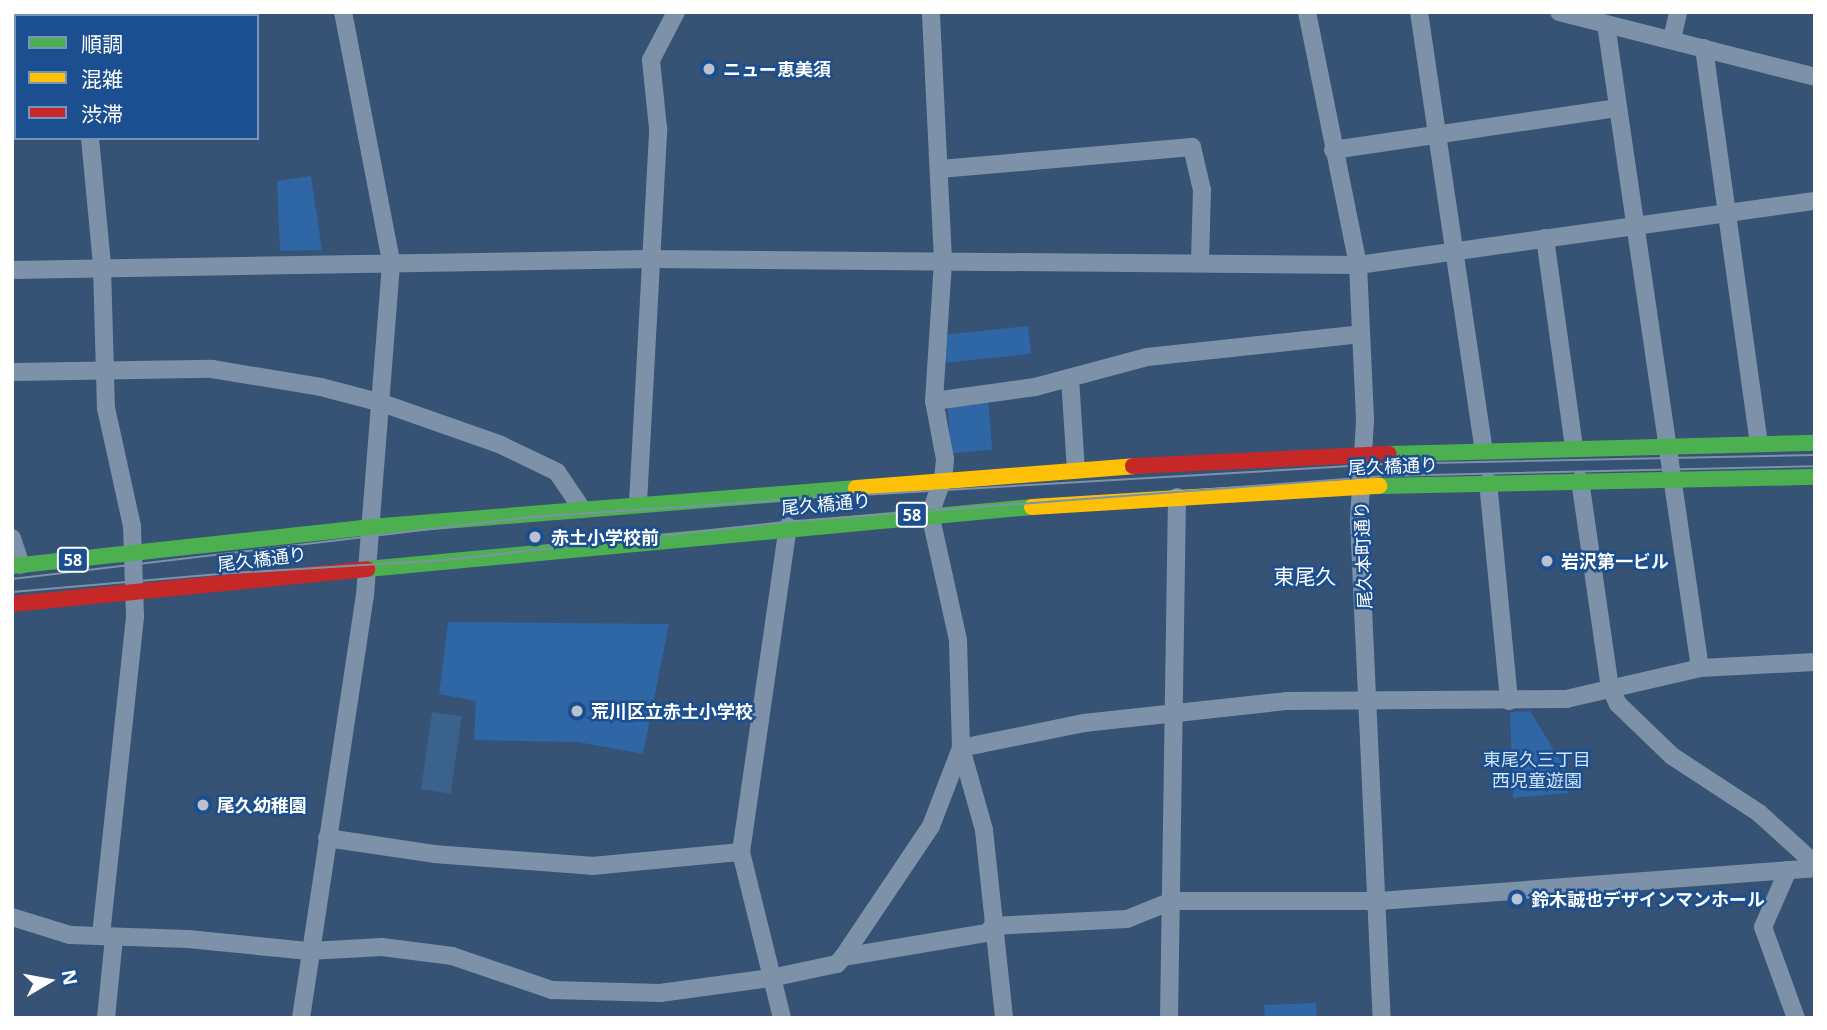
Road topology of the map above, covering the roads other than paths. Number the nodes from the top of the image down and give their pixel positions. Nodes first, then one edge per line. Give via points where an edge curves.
1 (343, 12) edge
2 (676, 12) edge
3 (931, 12) edge
4 (1307, 12) edge
5 (1419, 12) edge
6 (1559, 12) edge
7 (1678, 12) edge
8 (1606, 24) junction
9 (1672, 39) junction
10 (1704, 48) junction
11 (1815, 77) edge
12 (1618, 108) junction
13 (1437, 135) junction
14 (90, 140) edge
15 (1333, 150) junction
16 (940, 169) junction
17 (1814, 206) edge
18 (1727, 213) junction
19 (1636, 225) junction
20 (1545, 238) junction
21 (1455, 251) junction
22 (650, 259) junction
23 (943, 260) junction
24 (391, 261) junction
25 (1200, 263) junction
26 (1358, 265) junction
27 (102, 266) junction
28 (12, 270) edge
29 (1361, 334) junction
30 (104, 370) junction
31 (12, 372) edge
32 (1070, 378) junction
33 (934, 401) junction
34 (382, 403) junction
35 (1759, 442) junction
36 (1815, 443) edge
37 (1668, 445) junction
38 (1574, 446) junction
39 (1484, 450) junction
40 (1363, 453) junction
41 (1076, 470) junction
42 (1815, 477) edge
43 (943, 479) junction
44 (1672, 479) junction
45 (1580, 480) junction
46 (1488, 482) junction
47 (1361, 486) junction
48 (1177, 497) junction
49 (638, 503) junction
50 (582, 509) junction
51 (930, 514) junction
52 (788, 526) junction
53 (370, 527) junction
54 (12, 538) edge
55 (133, 553) junction
56 (17, 565) edge
57 (368, 565) junction
58 (133, 593) junction
59 (12, 604) edge
60 (1815, 662) edge
61 (1700, 668) junction
62 (1610, 687) junction
63 (1509, 701) junction
64 (1365, 702) junction
65 (1176, 713) junction
66 (961, 748) junction
67 (327, 838) junction
68 (741, 852) junction
69 (1815, 866) edge
70 (1788, 870) junction
71 (1172, 901) junction
72 (1379, 901) junction
73 (12, 917) edge
74 (993, 929) junction
75 (107, 937) junction
76 (309, 951) junction
77 (843, 957) junction
78 (771, 978) junction
79 (106, 1018) edge
80 (302, 1018) edge
81 (782, 1018) edge
82 (1004, 1018) edge
83 (1169, 1018) edge
84 (1382, 1018) edge
85 (1796, 1018) edge

1 - 24 street
2 - 22 street via 652,60 658,128
3 - 16 street
4 - 15 street, 尾久本町通り
5 - 13 street
6 - 8 street
7 - 9 street
8 - 9 street
8 - 12 street
9 - 10 street
10 - 11 street
10 - 18 street
12 - 13 street
12 - 19 street
13 - 15 street
13 - 21 street
14 - 27 street
15 - 26 street, 尾久本町通り
16 - 23 street
16 - 25 street via 1192,147 1202,190
17 - 18 street
18 - 19 street
18 - 35 street
19 - 20 street
19 - 37 street
20 - 21 street
20 - 38 street
21 - 26 street
21 - 39 street
22 - 23 street
22 - 24 street
22 - 49 street
23 - 25 street
23 - 33 street
24 - 27 street
24 - 34 street
25 - 26 street
26 - 29 street, 尾久本町通り
27 - 28 street
27 - 30 street
29 - 32 street via 1147,357
29 - 40 street, 尾久本町通り
30 - 31 street
30 - 34 street via 212,369
30 - 55 street via 106,408
32 - 33 street
32 - 41 street
33 - 43 street via 945,459
34 - 50 street via 501,445 557,472
34 - 53 street
35 - 36 main road, 尾久橋通り / 58
35 - 37 main road, 尾久橋通り / 58
37 - 38 main road, 尾久橋通り / 58
37 - 44 street
38 - 39 main road, 尾久橋通り / 58
39 - 40 main road, 尾久橋通り / 58
40 - 41 main road, 尾久橋通り / 58
40 - 47 street, 尾久本町通り
41 - 43 main road, 尾久橋通り / 58
42 - 44 main road, 尾久橋通り / 58
43 - 49 main road, 尾久橋通り / 58
43 - 51 street
44 - 45 main road, 尾久橋通り / 58
44 - 61 street
45 - 46 main road, 尾久橋通り / 58
45 - 62 street
46 - 47 main road, 尾久橋通り / 58
46 - 63 street
47 - 48 main road, 尾久橋通り / 58
47 - 64 street, 尾久本町通り
48 - 51 main road, 尾久橋通り / 58
48 - 65 street
49 - 50 main road, 尾久橋通り / 58
50 - 53 main road, 尾久橋通り / 58
51 - 52 main road, 尾久橋通り / 58
51 - 66 street via 958,640
52 - 57 main road, 尾久橋通り / 58
52 - 68 street
53 - 55 main road, 尾久橋通り / 58
53 - 57 street
54 - 56 street
55 - 56 main road, 尾久橋通り / 58
55 - 58 street
57 - 58 main road, 尾久橋通り / 58
57 - 67 street
58 - 59 main road, 尾久橋通り / 58
58 - 75 street via 135,617
60 - 61 street
61 - 62 street
62 - 63 street via 1566,699
62 - 69 street via 1639,728 1759,813
63 - 64 street
64 - 65 street via 1286,701
64 - 72 street, 尾久本町通り
65 - 66 street via 1084,723
65 - 71 street
66 - 74 street via 984,830
66 - 77 street via 931,826
67 - 68 street via 434,854 592,866
67 - 76 street
68 - 78 street
69 - 70 street
70 - 72 street
70 - 85 street via 1763,927
71 - 72 street
71 - 74 street via 1127,919
71 - 83 street
72 - 84 street, 尾久本町通り
73 - 75 street via 70,935
74 - 77 street
74 - 82 street
75 - 76 street via 188,939
75 - 79 street
76 - 78 street via 382,947 452,956 552,990 660,993
76 - 80 street
77 - 78 street via 837,964
78 - 81 street

